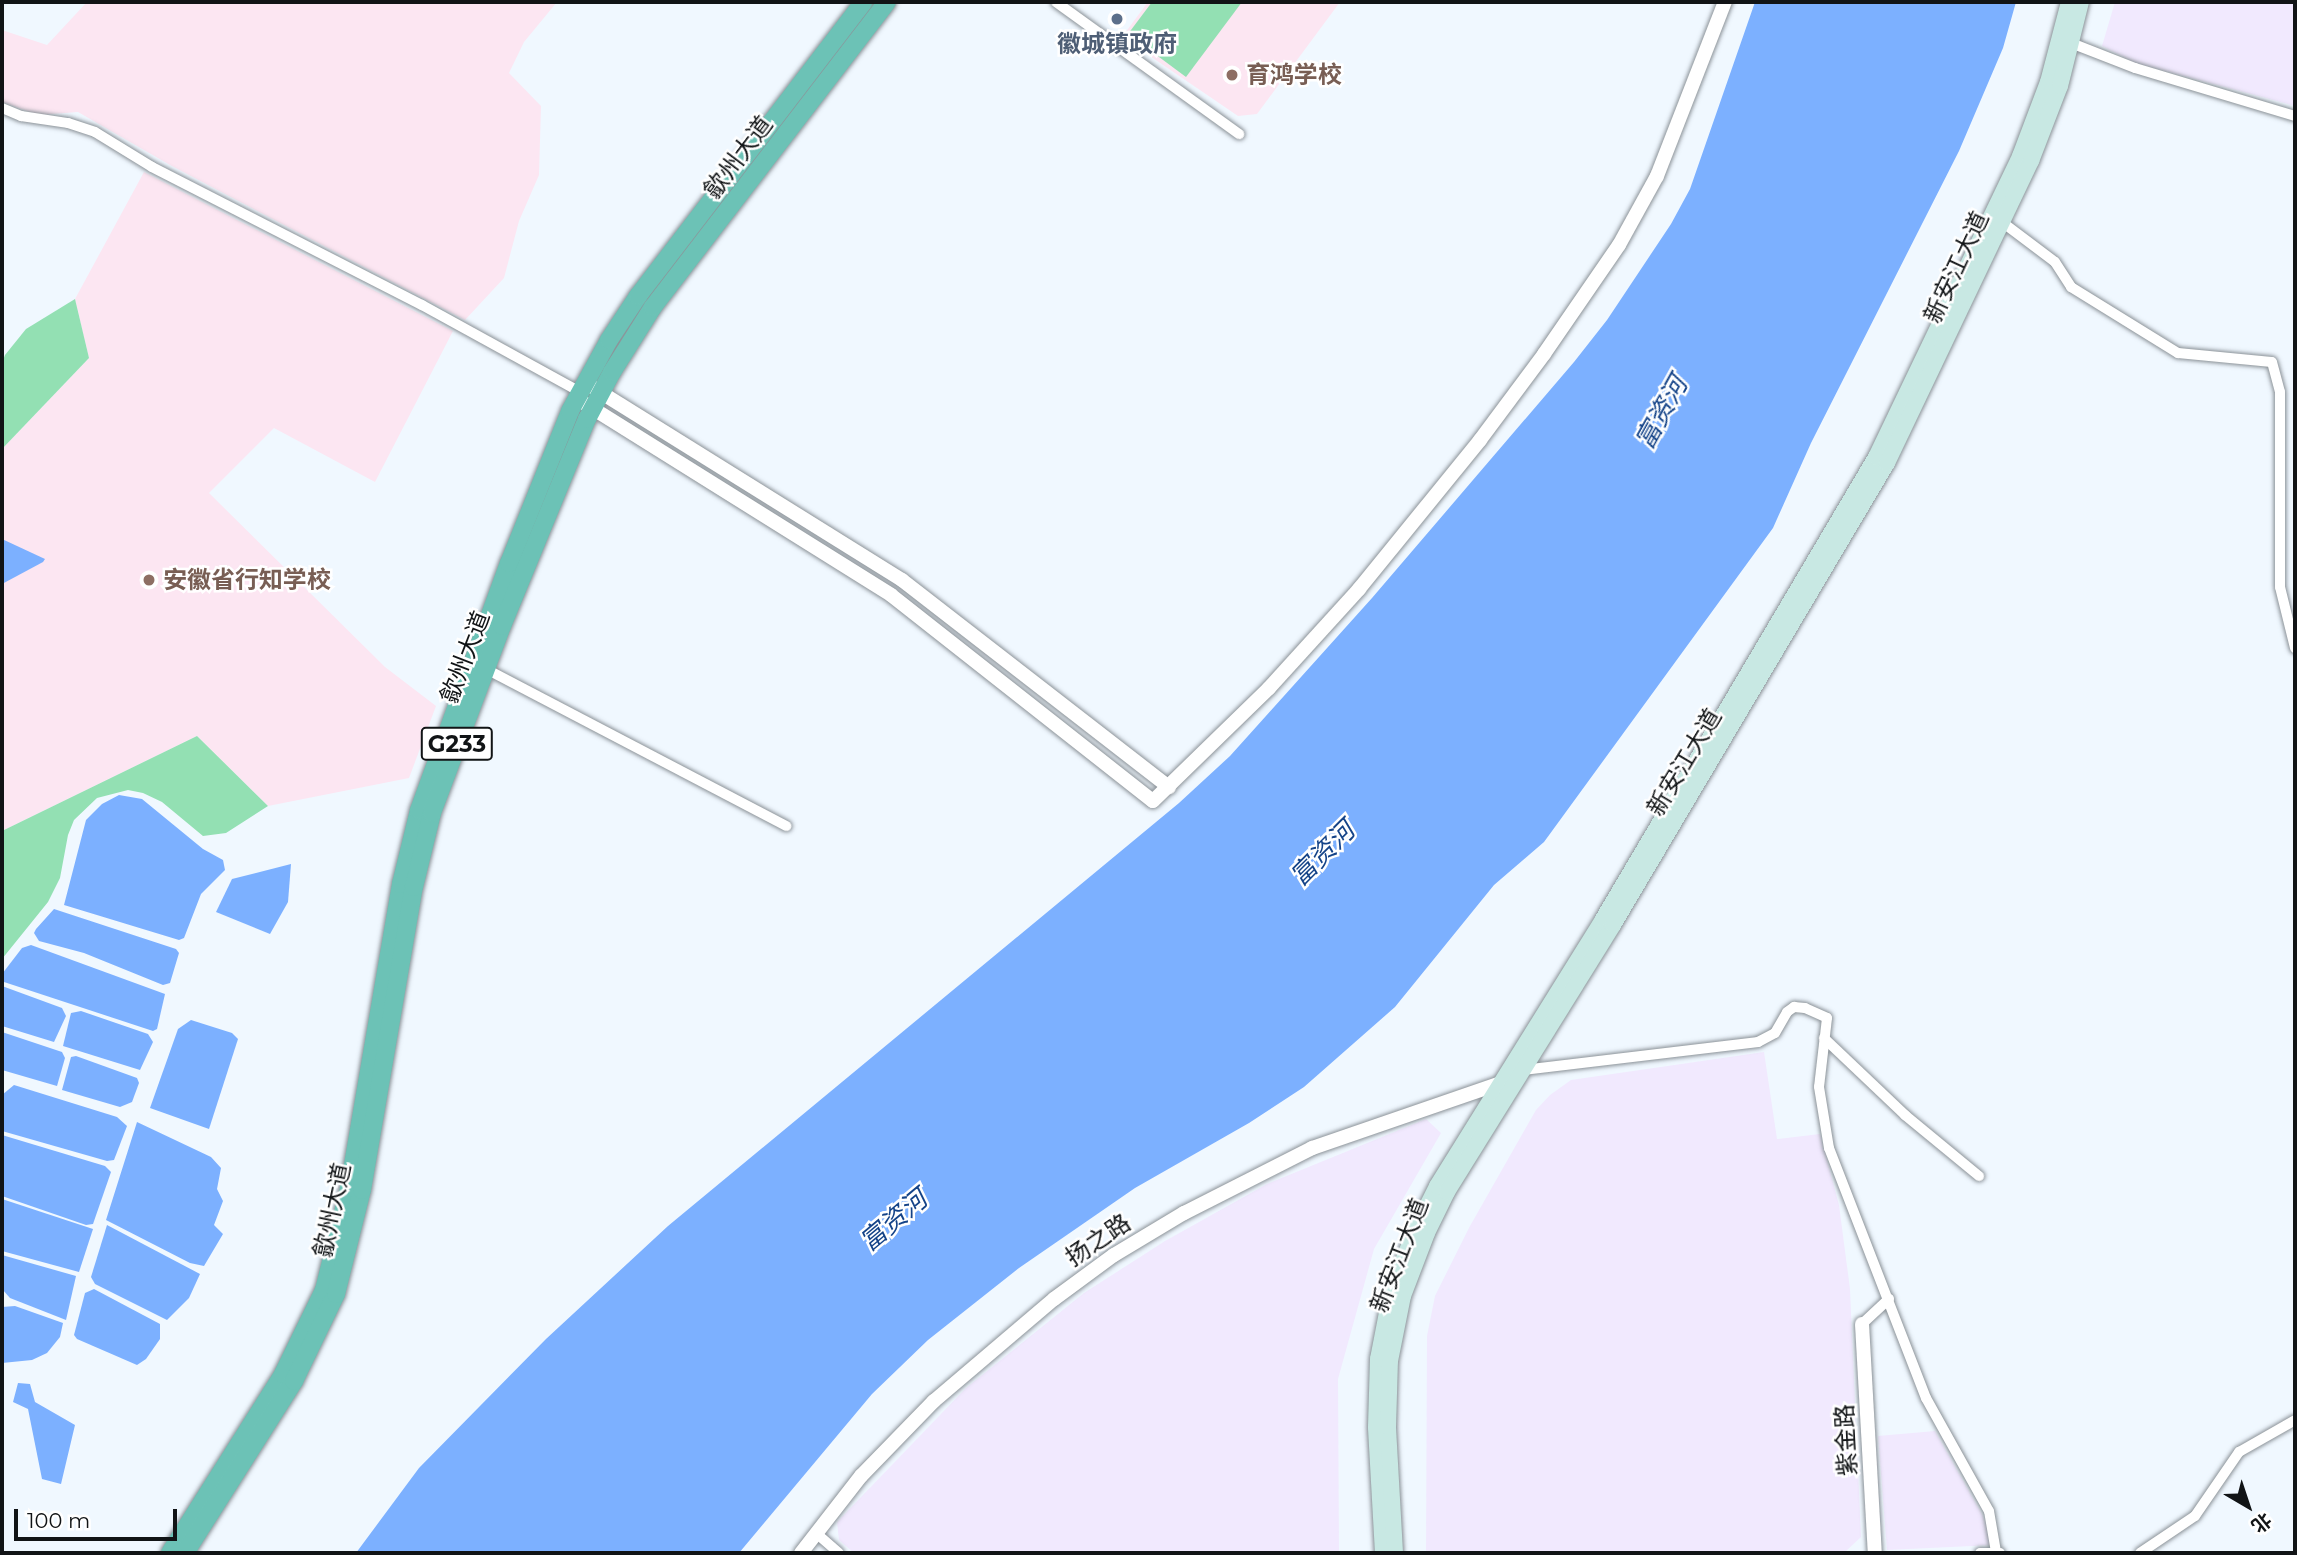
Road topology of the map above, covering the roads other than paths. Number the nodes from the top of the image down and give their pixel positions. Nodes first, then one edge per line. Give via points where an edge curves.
1 (864, 2) edge
2 (887, 2) edge
3 (1056, 2) edge
4 (1725, 2) edge
5 (2069, 2) edge
6 (2081, 2) edge
7 (2071, 43) junction
8 (2, 108) edge
9 (2295, 116) edge
10 (1239, 134) dead end
11 (2003, 222) junction
12 (580, 391) junction
13 (597, 401) junction
14 (2295, 648) edge
15 (486, 669) junction
16 (1169, 787) junction
17 (786, 826) dead end
18 (1824, 1038) junction
19 (1523, 1070) junction
20 (1501, 1083) junction
21 (1979, 1176) dead end
22 (1889, 1299) junction
23 (1862, 1325) joint
24 (2295, 1420) edge
25 (816, 1533) junction
26 (170, 1553) edge
27 (185, 1553) edge
28 (801, 1553) edge
29 (839, 1553) edge
30 (1383, 1553) edge
31 (1395, 1553) edge
32 (1875, 1553) edge
33 (1980, 1553) edge
34 (1998, 1553) edge
35 (2140, 1553) edge

1 - 12 highway, 歙州大道 / G233 via 638,296
2 - 13 highway, 歙州大道 / G233 via 653,307
3 - 10 street
4 - 16 street via 1653,186 1545,354 1359,589 1261,697
5 - 20 main road, 新安江大道 via 2048,82 2020,156 1876,457
6 - 7 main road, 新安江大道
7 - 9 street via 2134,68
7 - 11 main road, 新安江大道 via 2044,130
8 - 12 street via 95,132 152,167
11 - 14 street via 2055,262 2071,287 2178,353 2272,362 2280,392 2280,587
11 - 19 main road, 新安江大道 via 1866,501
12 - 13 street
12 - 26 highway, 歙州大道 / G233 via 509,563 419,810 401,884 349,1188 324,1290 283,1374
13 - 15 highway, 歙州大道 / G233
13 - 16 street via 902,580
13 - 16 street via 891,595 1153,802
15 - 17 street
15 - 27 highway, 歙州大道 / G233 via 423,844 362,1190 336,1294 294,1381
18 - 19 street via 1827,1018 1798,1006 1787,1012 1774,1033 1758,1042
18 - 21 street via 1905,1115
18 - 22 street via 1819,1073 1825,1133
19 - 31 main road, 新安江大道 via 1437,1212 1397,1317 1388,1405
20 - 25 street, 扬之路 via 1311,1148 1114,1255 1054,1299 934,1401 861,1476
20 - 30 main road, 新安江大道 via 1426,1206 1385,1314 1375,1405
22 - 23 street
22 - 34 street via 1926,1398 1989,1511
23 - 32 street, 紫金路
24 - 35 street via 2239,1452 2195,1516
25 - 28 street, 扬之路
25 - 29 street
33 - 34 street

